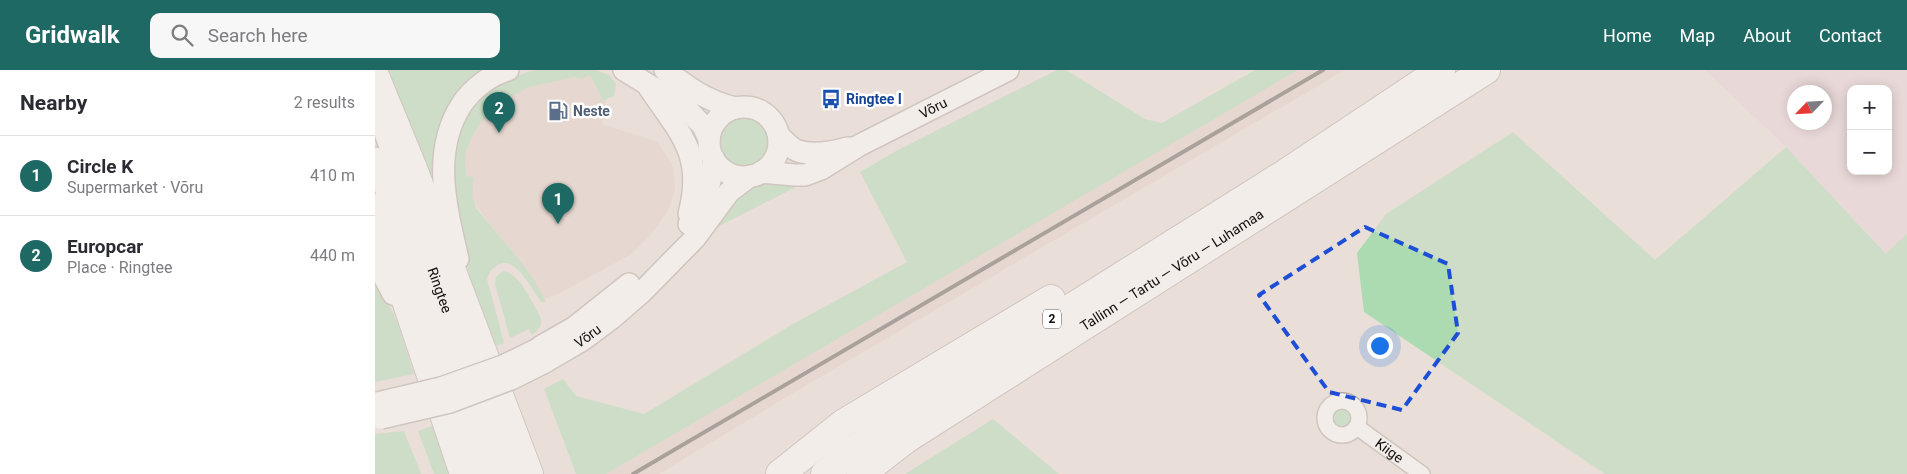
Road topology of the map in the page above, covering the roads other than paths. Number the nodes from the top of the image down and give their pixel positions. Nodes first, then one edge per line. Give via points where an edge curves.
1 (507, 70) edge
2 (624, 70) edge
3 (665, 70) edge
4 (1008, 70) edge
5 (1441, 70) edge
6 (1486, 70) edge
7 (375, 76) edge
8 (648, 86) junction
9 (375, 104) edge
10 (735, 108) junction
11 (779, 136) junction
12 (857, 146) junction
13 (711, 149) junction
14 (375, 158) edge
15 (1286, 173) junction
16 (756, 174) junction
17 (375, 208) edge
18 (685, 230) junction
19 (375, 259) edge
20 (478, 339) junction
21 (541, 355) junction
22 (428, 368) junction
23 (377, 411) edge
24 (1357, 427) dead end
25 (464, 474) edge
26 (487, 474) edge
27 (507, 474) edge
28 (529, 474) edge
29 (780, 474) edge
30 (825, 474) edge
31 (861, 474) edge
32 (1422, 474) edge

1 - 20 main road via 473,90 465,100 448,132 444,152 448,216
2 - 8 main road
3 - 10 main road via 701,95
4 - 12 main road, Võru
5 - 15 highway, Tallinn — Tartu — Võru — Luhamaa / 2
6 - 31 highway, Tallinn — Tartu — Võru — Luhamaa / 2 via 922,428
7 - 20 highway
8 - 13 main road via 685,107 699,121
8 - 18 main road via 685,140 692,158 694,193
9 - 27 main road, Ringtee via 489,431
10 - 11 main road via 747,106 763,112 772,120
10 - 13 main road via 717,120
11 - 12 main road, Võru via 797,151 809,153 834,152
11 - 16 main road via 775,158
12 - 16 main road, Võru via 821,169 805,175
13 - 16 main road via 718,165 729,173 737,176
13 - 18 main road, Võru via 709,187 703,206
14 - 26 main road, Ringtee
15 - 29 highway via 1264,175 1017,318 844,422
15 - 30 highway, Tallinn — Tartu — Võru — Luhamaa / 2 via 945,387 847,454
16 - 21 main road, Võru via 729,192 695,238 643,292 581,340
17 - 22 highway
18 - 21 main road, Võru via 616,296
19 - 22 main road
20 - 28 highway
21 - 23 main road, Võru, bridge
22 - 25 highway
24 - 32 street, Kiige

